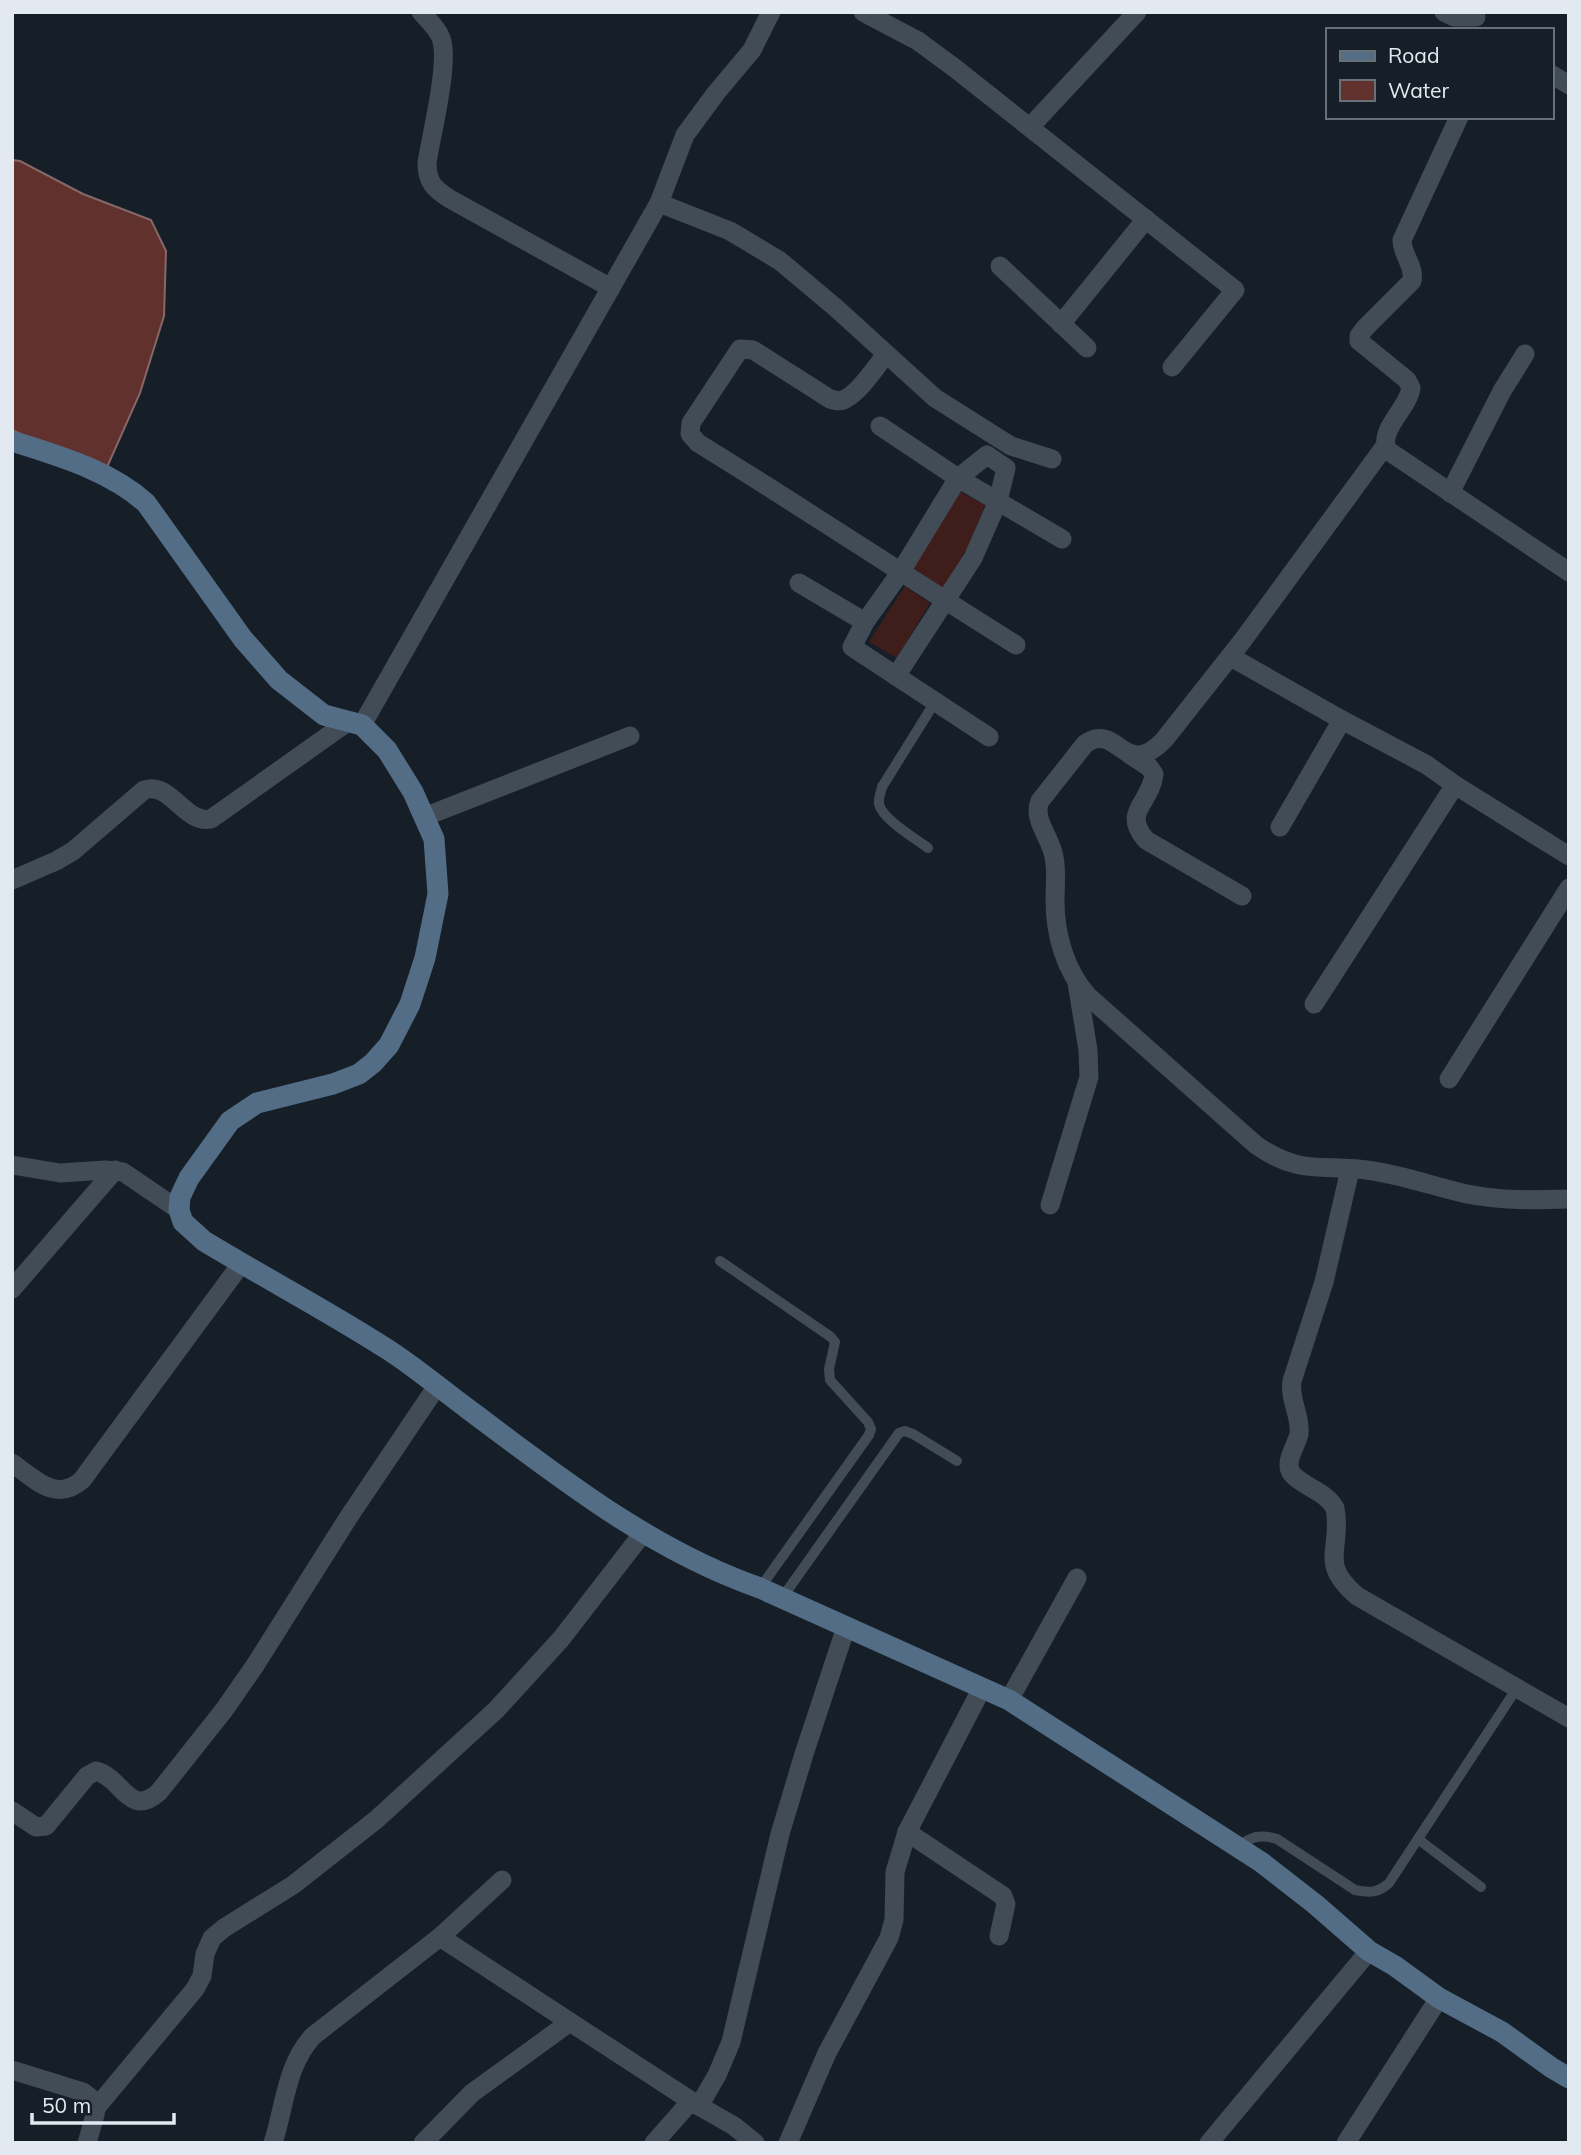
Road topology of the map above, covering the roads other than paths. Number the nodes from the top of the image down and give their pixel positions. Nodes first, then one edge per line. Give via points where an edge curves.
1 (421, 12) edge
2 (771, 12) edge
3 (863, 12) edge
4 (1137, 12) edge
5 (1444, 12) edge
6 (1479, 20) edge
7 (1553, 75) edge
8 (1569, 85) edge
9 (1458, 119) edge
10 (1030, 127) junction
11 (659, 203) junction
12 (1146, 219) junction
13 (1000, 267) dead end
14 (611, 288) junction
15 (1060, 324) junction
16 (1087, 348) dead end
17 (886, 354) junction
18 (1525, 354) dead end
19 (1172, 367) dead end
20 (880, 426) dead end
21 (12, 441) edge
22 (1012, 446) junction
23 (1385, 446) junction
24 (1052, 459) dead end
25 (999, 463) junction
26 (958, 478) junction
27 (1450, 493) junction
28 (998, 501) junction
29 (1062, 539) dead end
30 (1569, 572) edge
31 (900, 573) junction
32 (799, 583) dead end
33 (944, 600) junction
34 (865, 622) junction
35 (1016, 645) dead end
36 (1230, 657) junction
37 (896, 676) junction
38 (935, 702) junction
39 (1342, 720) junction
40 (355, 723) junction
41 (630, 736) dead end
42 (989, 737) dead end
43 (1129, 754) junction
44 (1455, 785) junction
45 (424, 817) junction
46 (1280, 827) dead end
47 (928, 848) dead end
48 (1569, 856) edge
49 (12, 880) edge
50 (1569, 888) edge
51 (1242, 896) dead end
52 (1077, 983) junction
53 (1314, 1004) dead end
54 (1449, 1079) dead end
55 (12, 1165) edge
56 (116, 1170) junction
57 (1350, 1170) junction
58 (1569, 1199) edge
59 (1050, 1205) dead end
60 (179, 1210) junction
61 (720, 1261) dead end
62 (241, 1264) junction
63 (12, 1289) edge
64 (437, 1386) junction
65 (957, 1461) dead end
66 (12, 1463) edge
67 (643, 1533) junction
68 (1077, 1577) dead end
69 (760, 1588) junction
70 (781, 1598) junction
71 (846, 1627) junction
72 (982, 1688) junction
73 (1517, 1688) junction
74 (1009, 1700) junction
75 (1569, 1717) edge
76 (12, 1811) edge
77 (907, 1832) junction
78 (1418, 1839) junction
79 (1237, 1847) junction
80 (502, 1880) dead end
81 (1481, 1887) dead end
82 (999, 1936) dead end
83 (440, 1937) junction
84 (1369, 1951) junction
85 (1440, 1998) junction
86 (569, 2022) junction
87 (12, 2070) edge
88 (1569, 2078) edge
89 (695, 2103) junction
90 (96, 2108) junction
91 (87, 2143) edge
92 (273, 2143) edge
93 (424, 2143) edge
94 (654, 2143) edge
95 (755, 2143) edge
96 (788, 2143) edge
97 (1209, 2143) edge
98 (1346, 2143) edge

1 - 14 street via 436,28 443,50 427,163 430,183 450,199
2 - 11 street via 752,50 685,135
3 - 10 street via 918,41
4 - 10 street
5 - 6 street
7 - 8 street
9 - 23 street via 1402,240 1412,281 1359,336 1360,343 1411,388
10 - 12 street
11 - 14 street
11 - 17 street via 730,231 780,261
12 - 15 street
12 - 19 street via 1236,290
13 - 15 street
14 - 40 street
15 - 16 street
17 - 22 street via 935,398
17 - 31 street via 854,392 839,401 753,350 740,349 690,430 698,443
18 - 27 street
20 - 26 street
21 - 40 street via 104,474 132,491 159,519 279,680 324,715
22 - 24 street
22 - 25 street
23 - 27 street
23 - 36 street
25 - 26 street via 987,455
25 - 28 street via 1006,468
26 - 28 street
26 - 31 street
27 - 30 street
28 - 29 street
28 - 33 street via 972,558
31 - 33 street
31 - 34 street
32 - 34 street
33 - 35 street
33 - 37 street
34 - 37 street via 852,647
36 - 39 street
36 - 43 street via 1155,748
37 - 38 street
38 - 42 street
38 - 47 lane via 879,797 888,818
39 - 44 street
39 - 46 street
40 - 45 street via 387,750
40 - 49 street via 211,819 195,817 163,792 149,788 73,851
41 - 45 street
43 - 51 street via 1154,774 1136,816 1136,828 1146,840
43 - 52 street via 1104,739 1085,744 1037,808 1052,843 1057,925
44 - 48 street
44 - 53 street
45 - 60 street via 434,839 438,894 425,958 410,1004 389,1045 359,1074 243,1110 189,1178
50 - 54 street
52 - 57 street via 1272,1156 1298,1166
52 - 59 street via 1089,1077
55 - 56 street via 60,1172
56 - 60 street
56 - 63 street
57 - 58 street via 1493,1198
57 - 73 street via 1324,1282 1292,1381 1299,1425 1289,1470 1335,1508 1334,1568 1347,1588
60 - 62 street via 190,1230
61 - 69 lane via 831,1337 835,1342 830,1380 871,1429
62 - 64 street via 388,1349
62 - 66 street via 82,1480 72,1488 53,1490
64 - 67 street
64 - 76 street via 254,1667 159,1792 149,1801 137,1801 96,1771 46,1826 36,1827
65 - 70 lane via 913,1434 899,1433
67 - 69 street via 721,1575
67 - 90 street via 561,1639 496,1710 377,1819 293,1885 212,1938 195,1989
68 - 74 street
69 - 70 street
70 - 71 street
71 - 72 street
71 - 89 street via 780,1834 731,2042 717,2075
72 - 74 street
72 - 77 street
73 - 75 street
73 - 78 lane
74 - 79 street
77 - 82 street via 1003,1896 1006,1904
77 - 96 street via 895,1872 889,1938 827,2053
78 - 79 lane via 1389,1883 1369,1893 1355,1890 1277,1839 1257,1835
78 - 81 lane
79 - 84 street
80 - 83 street
83 - 86 street
83 - 92 street via 303,2047 291,2071
84 - 85 street
84 - 97 street
85 - 88 street via 1502,2032
85 - 98 street
86 - 89 street
86 - 93 street via 472,2093
87 - 90 street via 83,2092
89 - 94 street
89 - 95 street
90 - 91 street

